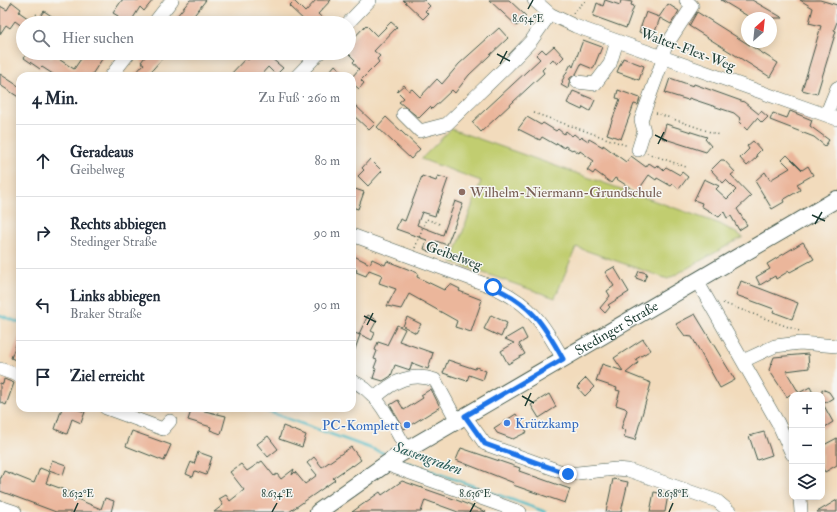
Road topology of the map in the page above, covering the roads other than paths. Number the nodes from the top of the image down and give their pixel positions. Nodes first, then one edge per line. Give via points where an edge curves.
1 (172, 0) edge
2 (370, 0) edge
3 (534, 0) edge
4 (686, 0) edge
5 (550, 14) junction
6 (159, 16) edge
7 (355, 16) edge
8 (617, 41) junction
9 (664, 57) junction
10 (123, 60) edge
11 (312, 60) edge
12 (113, 72) edge
13 (301, 72) edge
14 (577, 82) dead end
15 (837, 88) edge
16 (403, 114) dead end
17 (832, 117) edge
18 (638, 150) road end
19 (837, 199) edge
20 (356, 236) edge
21 (696, 281) junction
22 (837, 346) edge
23 (563, 359) junction
24 (743, 361) junction
25 (0, 369) edge
26 (16, 375) edge
27 (356, 382) edge
28 (376, 398) junction
29 (117, 412) edge
30 (461, 418) junction
31 (170, 421) dead end
32 (789, 447) edge
33 (396, 457) junction
34 (800, 500) edge
35 (0, 507) edge
36 (14, 512) edge
37 (318, 512) edge
38 (520, 512) edge
39 (730, 512) edge
40 (801, 512) edge

1 - 6 street
2 - 7 street
3 - 5 street, Walter-Flex-Weg
4 - 9 street via 692,6 664,49
5 - 8 street, Walter-Flex-Weg
5 - 16 street via 531,41 447,124 420,131
8 - 9 street, Walter-Flex-Weg
8 - 14 street via 610,64 596,84
9 - 17 street, Walter-Flex-Weg
9 - 18 street via 644,109 641,120 644,131
10 - 12 street
11 - 13 street
15 - 17 street
19 - 21 main road, Stedinger Straße
20 - 23 street, Geibelweg via 514,296 546,328
21 - 23 main road, Stedinger Straße
21 - 24 street
22 - 24 street via 800,343 775,346
23 - 30 main road, Stedinger Straße
24 - 32 street
25 - 26 street
27 - 28 street
28 - 30 street via 410,377 424,377 435,380
28 - 33 street
29 - 31 street via 164,429
30 - 33 main road, Stedinger Straße
30 - 39 street via 485,444 568,474 628,470 717,501
33 - 37 main road, Stedinger Straße
33 - 38 street
34 - 40 street
35 - 36 street

